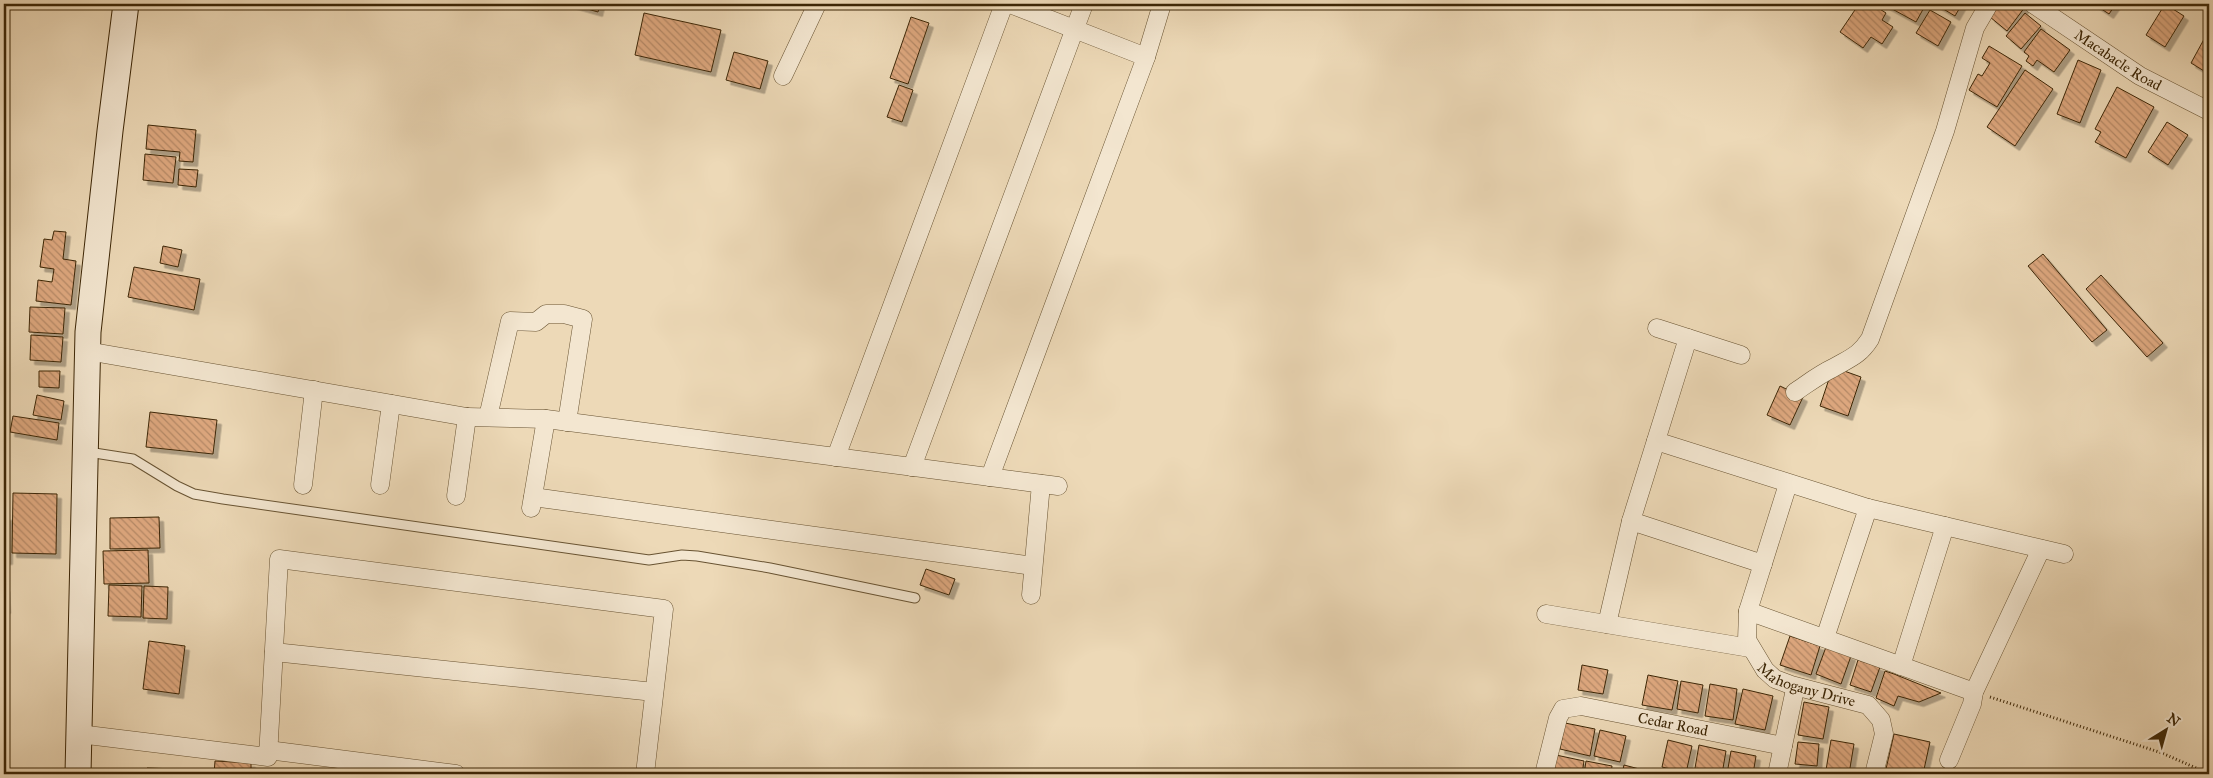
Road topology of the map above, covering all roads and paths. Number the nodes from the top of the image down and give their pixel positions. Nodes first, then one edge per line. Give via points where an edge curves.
1 (126, 4) edge
2 (818, 4) edge
3 (1004, 4) edge
4 (1010, 4) edge
5 (1084, 4) edge
6 (1162, 4) edge
7 (1989, 4) edge
8 (2032, 4) edge
9 (1076, 30) junction
10 (1146, 57) junction
11 (783, 76) dead end
12 (2209, 111) edge
13 (1657, 328) dead end
14 (1688, 338) junction
15 (88, 351) junction
16 (1741, 355) dead end
17 (314, 390) junction
18 (1795, 392) dead end
19 (391, 404) junction
20 (468, 417) junction
21 (488, 418) junction
22 (546, 420) junction
23 (567, 422) junction
24 (1656, 442) junction
25 (85, 452) junction
26 (836, 457) junction
27 (912, 467) junction
28 (990, 477) junction
29 (303, 484) dead end
30 (1788, 484) junction
31 (380, 485) dead end
32 (456, 496) dead end
33 (1868, 508) junction
34 (1632, 521) junction
35 (1945, 526) junction
36 (2041, 549) junction
37 (2064, 554) dead end
38 (1763, 564) junction
39 (1033, 566) junction
40 (1030, 595) dead end
41 (915, 598) dead end
42 (1748, 611) junction
43 (1546, 614) dead end
44 (1608, 624) junction
45 (1825, 638) junction
46 (1750, 648) junction
47 (274, 652) junction
48 (1901, 666) junction
49 (654, 692) junction
50 (1974, 692) junction
51 (1794, 694) dead end
52 (79, 734) junction
53 (1783, 746) junction
54 (268, 750) junction
55 (1949, 760) dead end
56 (78, 774) edge
57 (456, 774) edge
58 (644, 774) edge
59 (1544, 774) edge
60 (1778, 774) edge
61 (1874, 774) edge
62 (2203, 774) edge

1 - 15 street
2 - 11 street
3 - 26 street
4 - 9 street
5 - 9 street
6 - 10 street
7 - 18 street via 1975,28 1945,131 1870,339 1854,358
8 - 12 street, Macabacle Road via 2140,76
9 - 10 street
9 - 27 street
10 - 28 street
13 - 14 street
14 - 16 street
14 - 24 street
15 - 17 street
15 - 25 street
17 - 19 street
17 - 29 street
19 - 20 street
19 - 31 street
20 - 21 street
20 - 32 street
21 - 22 street
21 - 23 street via 510,321 536,322 546,314 564,314 583,319
22 - 23 street
22 - 39 street via 532,503
23 - 26 street
24 - 30 street
24 - 34 street
25 - 41 lane via 133,460 194,494 648,560 697,556
25 - 52 street
26 - 27 street
27 - 28 street
28 - 39 street via 1050,485
30 - 33 street
30 - 38 street, Mahogany Drive
33 - 35 street
33 - 45 street
34 - 38 street
34 - 44 street
35 - 36 street
35 - 48 street
36 - 37 street
36 - 50 street
38 - 42 street, Mahogany Drive
39 - 40 street
42 - 45 street
42 - 46 street, Mahogany Drive via 1746,629
43 - 44 street
44 - 46 street
45 - 48 street
46 - 61 street, Mahogany Drive via 1775,679 1868,705 1881,720 1884,734
47 - 49 street
47 - 49 street via 279,559 664,609
47 - 54 street
48 - 50 street
49 - 58 street
50 - 55 street
50 - 62 path via 2162,754
51 - 53 street, Mahogany Drive
52 - 54 street via 268,757
52 - 56 street
53 - 59 street, Cedar Road via 1581,706 1563,710 1558,718
53 - 60 street, Mahogany Drive
54 - 57 street

